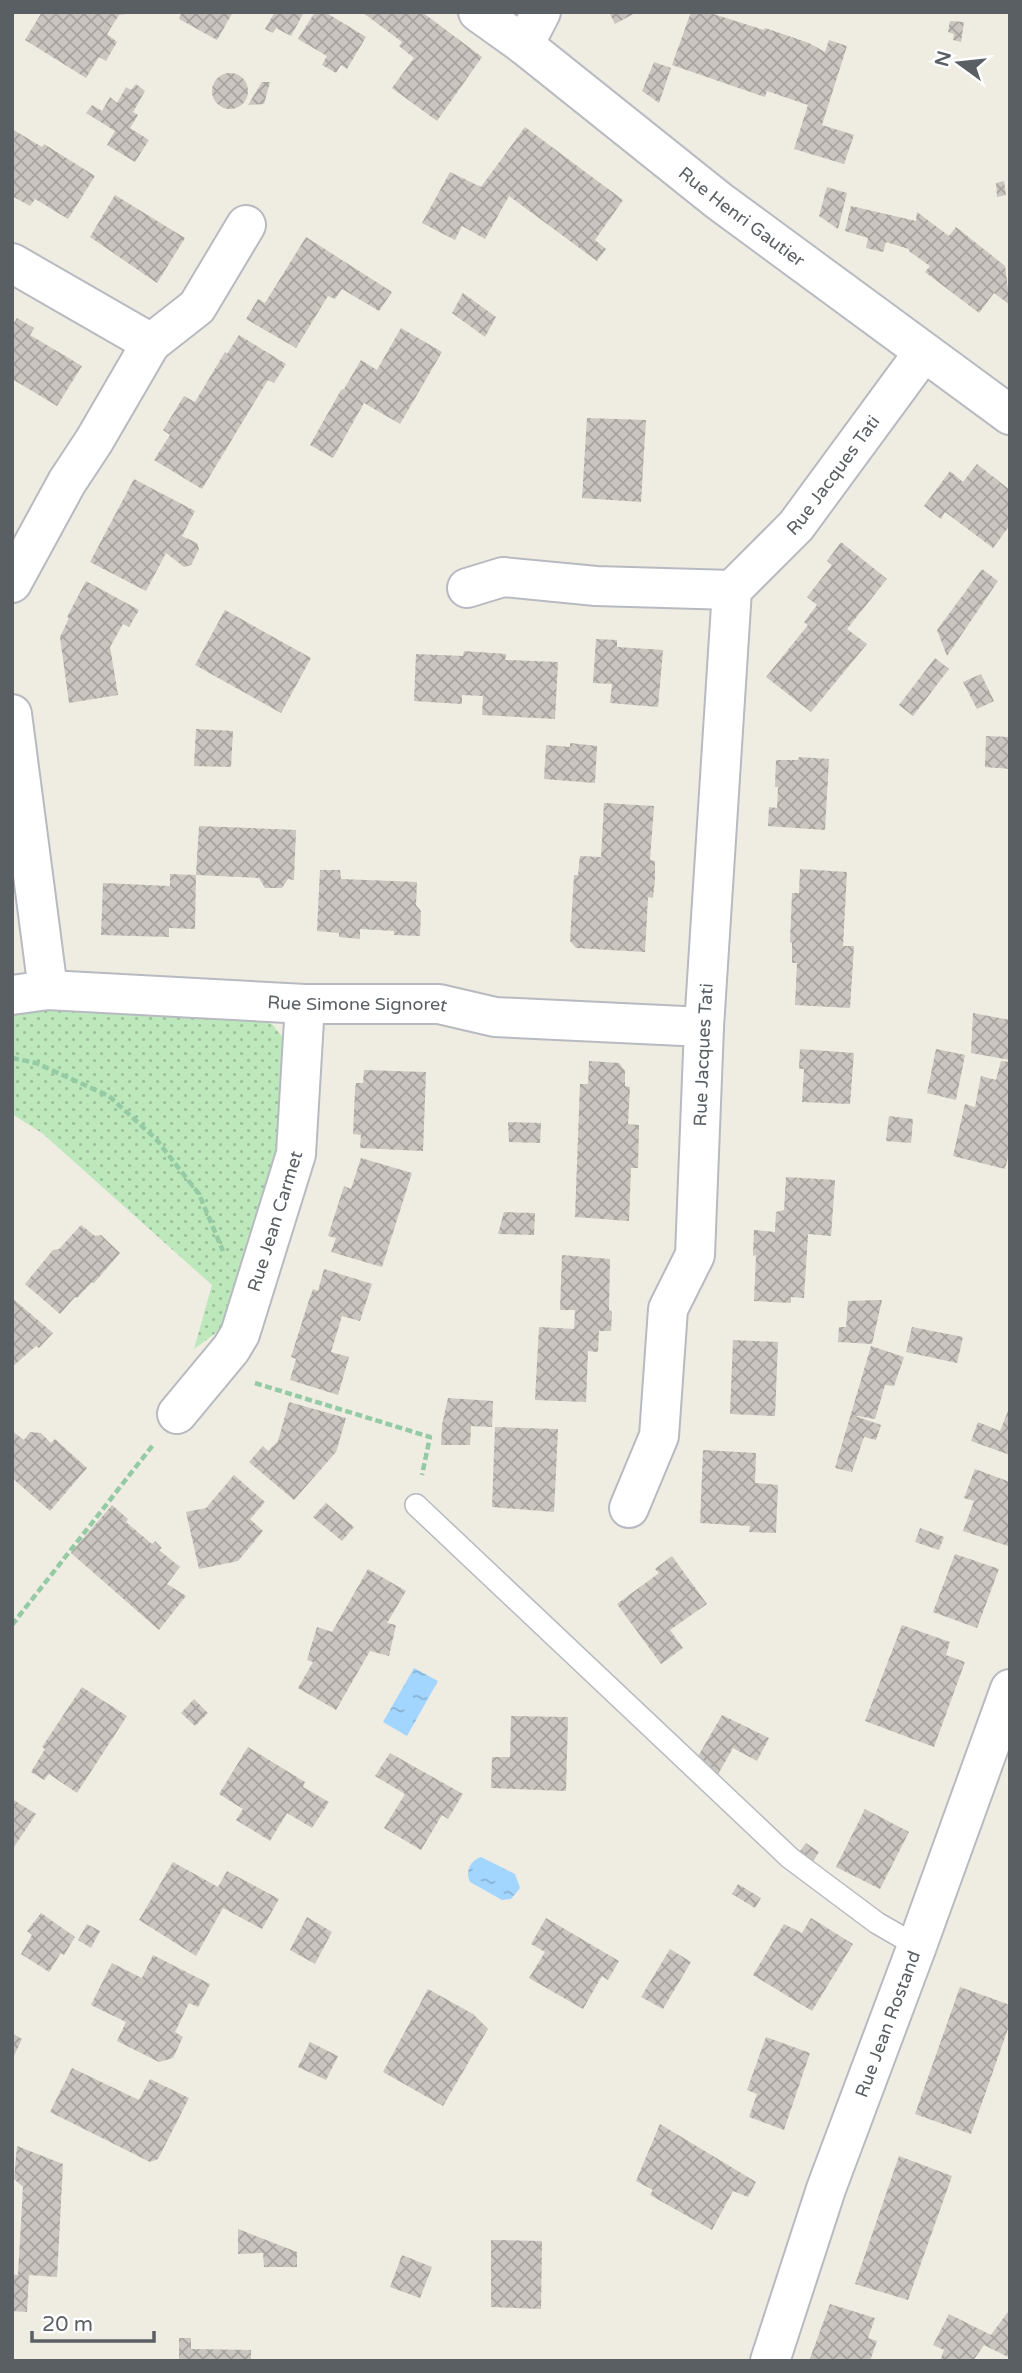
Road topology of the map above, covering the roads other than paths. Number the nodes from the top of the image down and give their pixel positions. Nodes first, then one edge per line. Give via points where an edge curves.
1 (478, 12) edge
2 (541, 12) edge
3 (524, 45) junction
4 (246, 225) dead end
5 (12, 263) edge
6 (151, 343) junction
7 (923, 353) junction
8 (1010, 415) edge
9 (12, 583) edge
10 (467, 587) dead end
11 (732, 590) junction
12 (12, 714) edge
13 (30, 993) edge
14 (304, 1004) junction
15 (704, 1027) junction
16 (177, 1414) road end
17 (416, 1505) dead end
18 (629, 1508) dead end
19 (1010, 1689) edge
20 (918, 1946) junction
21 (770, 2361) edge

1 - 3 street, Rue Henri Gautier
2 - 3 street
3 - 7 street, Rue Henri Gautier via 719,201
4 - 6 street via 197,307
5 - 6 street
6 - 9 street
7 - 8 street, Rue Henri Gautier
7 - 11 street, Rue Jacques Tati via 796,526
10 - 11 street via 503,577 596,586
11 - 15 street, Rue Jacques Tati
12 - 13 street
13 - 14 street, Rue Simone Signoret
14 - 15 street, Rue Simone Signoret via 439,1004 495,1017
14 - 16 street, Rue Jean Carmet via 296,1154 284,1193 240,1334
15 - 18 street, Rue Jacques Tati via 695,1255 668,1309 659,1436
17 - 20 lane via 790,1858 877,1923
19 - 20 street, Rue Jean Rostand
20 - 21 street, Rue Jean Rostand via 826,2189

